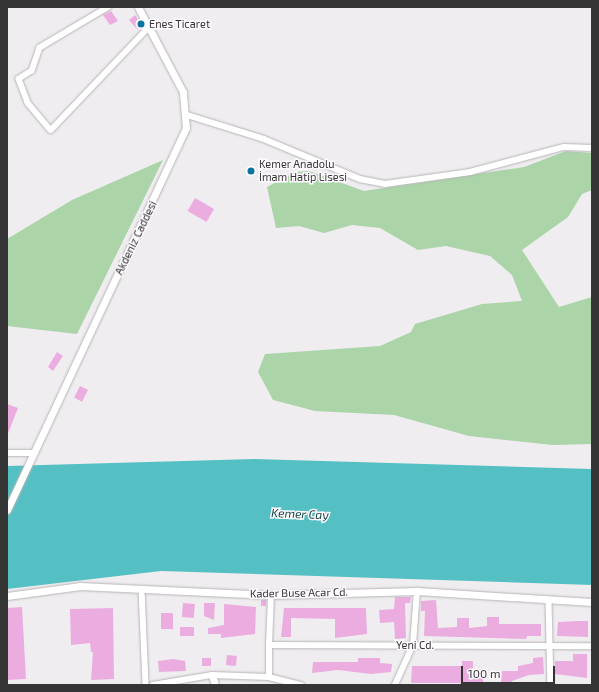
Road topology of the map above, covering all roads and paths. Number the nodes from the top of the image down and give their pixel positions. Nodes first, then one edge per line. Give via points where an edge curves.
1 (109, 7) edge
2 (138, 7) edge
3 (149, 27) junction
4 (187, 115) junction
5 (592, 148) edge
6 (7, 453) edge
7 (33, 453) junction
8 (7, 510) edge
9 (142, 589) junction
10 (417, 591) junction
11 (271, 595) junction
12 (7, 596) edge
13 (549, 600) junction
14 (592, 602) edge
15 (269, 645) junction
16 (413, 645) junction
17 (592, 646) edge
18 (548, 647) junction
19 (212, 675) junction
20 (269, 676) junction
21 (146, 685) edge
22 (153, 685) edge
23 (215, 685) edge
24 (301, 685) edge
25 (395, 685) edge
26 (551, 685) edge

1 - 3 street via 40,48 32,71 19,79 28,103 51,130
2 - 3 street, Akdeniz Caddesi
3 - 4 street, Akdeniz Caddesi via 183,92
4 - 5 street via 264,139 360,179 385,184 470,172 564,147
4 - 7 street, Akdeniz Caddesi via 182,141
6 - 7 street
7 - 8 street, Akdeniz Caddesi
9 - 11 street, Kader Buse Acar Cd.
9 - 12 street, Kader Buse Acar Cd. via 80,586
9 - 21 street
10 - 11 street, Kader Buse Acar Cd.
10 - 13 street, Kader Buse Acar Cd.
10 - 16 street
11 - 15 street
13 - 14 street, Kader Buse Acar Cd.
13 - 18 street
15 - 16 street, Yeni Cd.
15 - 20 street
16 - 18 street, Yeni Cd.
16 - 25 street
17 - 18 street, Yeni Cd.
18 - 26 street
19 - 20 street
19 - 22 street
19 - 23 street
20 - 24 street

